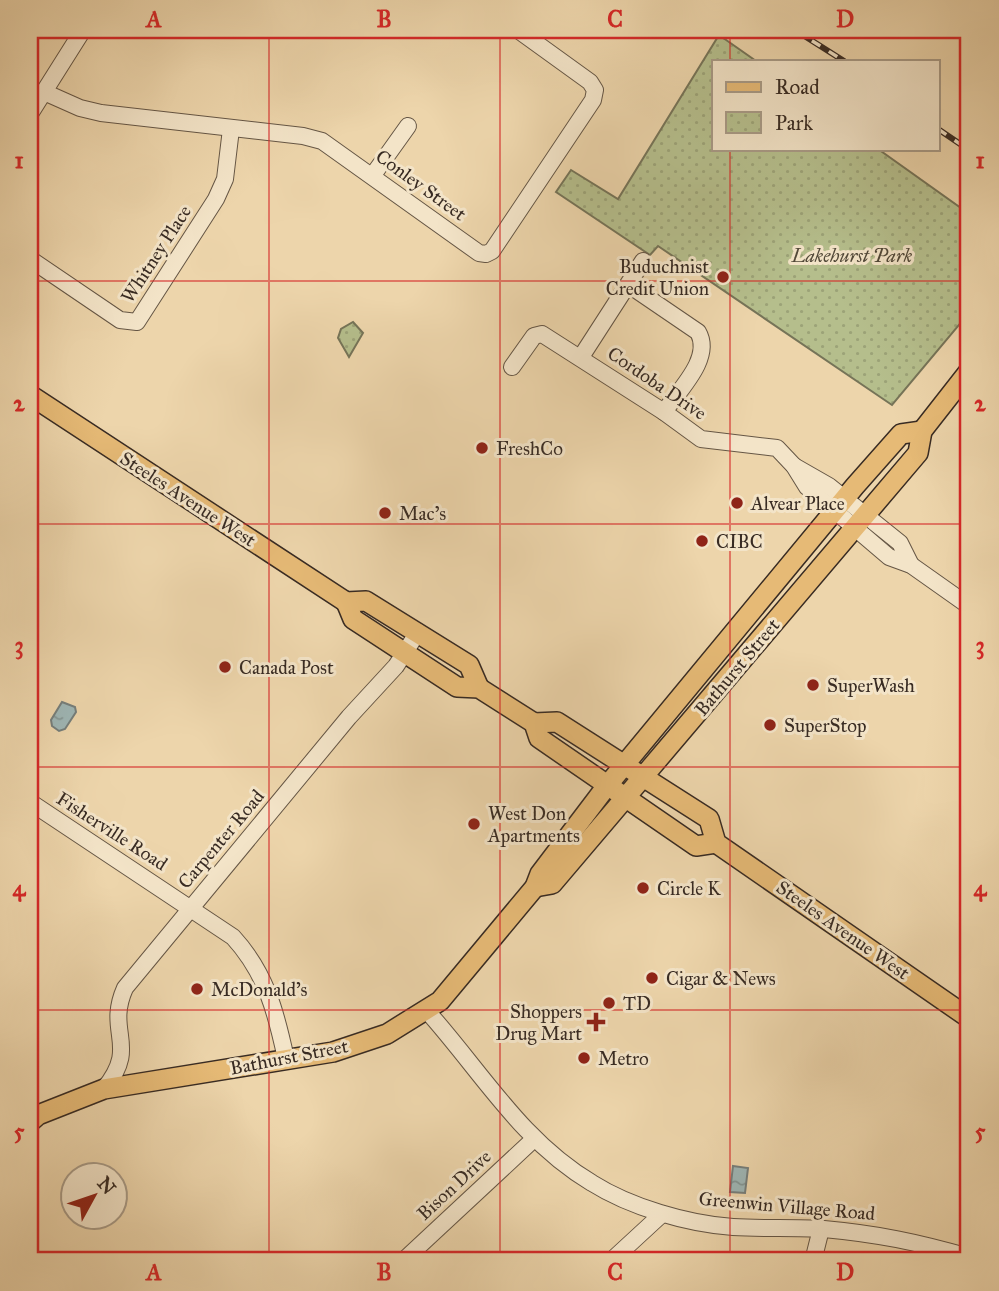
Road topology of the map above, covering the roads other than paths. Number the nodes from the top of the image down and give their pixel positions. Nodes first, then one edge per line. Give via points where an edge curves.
1 (83, 30) edge
2 (518, 30) edge
3 (44, 92) junction
4 (30, 114) edge
5 (408, 126) dead end
6 (232, 129) junction
7 (373, 176) junction
8 (30, 259) edge
9 (643, 261) dead end
10 (629, 285) junction
11 (581, 358) junction
12 (512, 367) dead end
13 (965, 383) edge
14 (30, 396) edge
15 (664, 412) junction
16 (922, 430) junction
17 (839, 505) junction
18 (861, 522) junction
19 (346, 602) junction
20 (969, 606) edge
21 (418, 632) junction
22 (406, 652) junction
23 (479, 688) junction
24 (534, 723) junction
25 (624, 765) junction
26 (643, 778) junction
27 (606, 787) junction
28 (624, 799) junction
29 (30, 802) edge
30 (716, 843) junction
31 (535, 887) junction
32 (191, 908) junction
33 (427, 1011) junction
34 (969, 1018) edge
35 (286, 1059) junction
36 (104, 1089) junction
37 (30, 1122) edge
38 (534, 1139) junction
39 (662, 1214) junction
40 (821, 1229) junction
41 (969, 1257) edge
42 (403, 1261) edge
43 (611, 1261) edge
44 (813, 1261) edge

1 - 3 street
2 - 7 street, Conley Street via 590,82 593,100 492,251 480,253
3 - 4 street
3 - 6 street, Conley Street via 101,113
5 - 7 street
6 - 7 street, Conley Street via 322,141
6 - 8 street, Whitney Place via 225,179 216,199 137,322 120,320
9 - 10 street
10 - 11 street
10 - 15 street via 703,340 700,360
11 - 12 street, Cordoba Drive via 537,333
11 - 15 street, Cordoba Drive
13 - 16 main road, Bathurst Street
14 - 19 main road, Steeles Avenue West
15 - 17 street, Cordoba Drive via 701,439 777,448 807,487
16 - 17 main road, Bathurst Street via 901,434
16 - 18 main road, Bathurst Street via 918,453
17 - 18 street, Cordoba Drive
17 - 25 main road, Bathurst Street
18 - 20 street, Cordoba Drive via 900,543 911,565
18 - 26 main road, Bathurst Street
19 - 21 main road, Steeles Avenue West via 366,601
19 - 22 main road, Steeles Avenue West via 352,619
21 - 22 street, Carpenter Road
21 - 23 main road, Steeles Avenue West via 469,665
22 - 23 main road, Steeles Avenue West via 457,687
22 - 32 street, Carpenter Road
23 - 24 main road, Steeles Avenue West
24 - 25 main road, Steeles Avenue West via 556,722
24 - 27 main road, Steeles Avenue West via 539,738
25 - 26 main road, Steeles Avenue West
25 - 27 main road, Bathurst Street
26 - 28 main road, Bathurst Street
26 - 30 main road, Steeles Avenue West via 709,819
27 - 28 main road, Steeles Avenue West
27 - 31 main road, Bathurst Street
28 - 30 main road, Steeles Avenue West via 696,846
28 - 31 main road, Bathurst Street via 552,884
29 - 32 street, Fisherville Road
30 - 34 main road, Steeles Avenue West
31 - 33 main road, Bathurst Street via 463,976
32 - 35 street, Fisherville Road via 220,926 250,956 267,986
32 - 36 street, Carpenter Road via 125,988 117,1013 123,1059
33 - 35 main road, Bathurst Street via 387,1034 333,1052
33 - 38 street, Greenwin Village Road
35 - 36 main road, Bathurst Street
36 - 37 main road, Bathurst Street
38 - 39 street, Greenwin Village Road via 592,1184
38 - 42 street, Bison Drive
39 - 40 street, Greenwin Village Road via 730,1227
39 - 43 street
40 - 41 street, Greenwin Village Road via 905,1238
40 - 44 street

